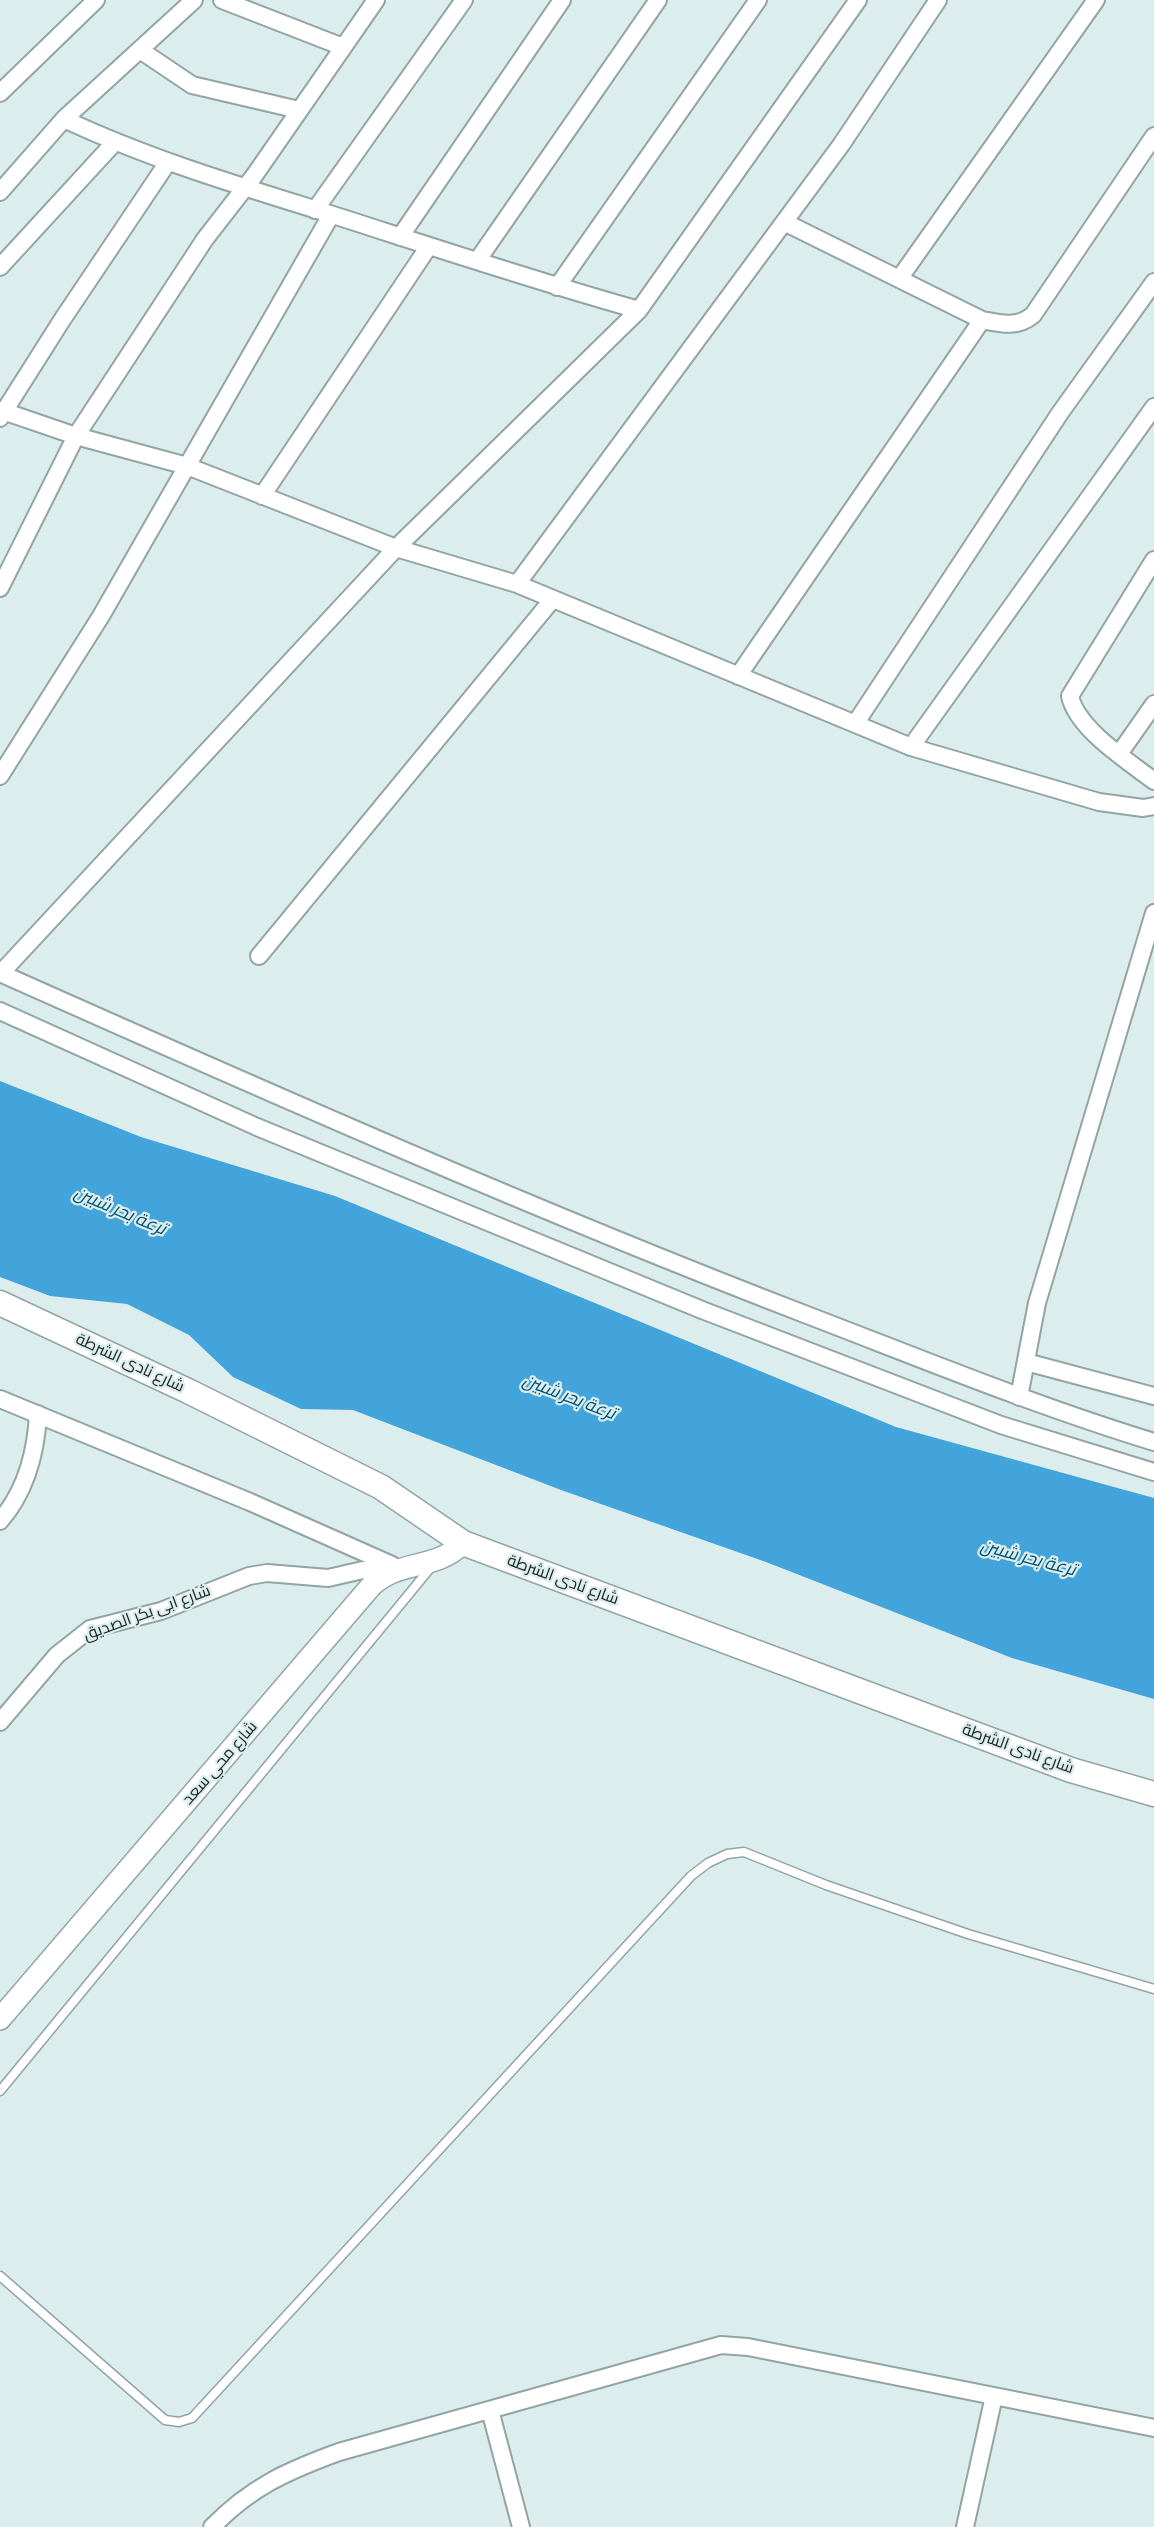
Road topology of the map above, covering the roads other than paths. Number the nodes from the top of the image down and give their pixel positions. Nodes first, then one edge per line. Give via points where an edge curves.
1 (96, 0) edge
2 (194, 0) edge
3 (222, 0) edge
4 (376, 0) edge
5 (464, 0) edge
6 (562, 0) edge
7 (658, 0) edge
8 (758, 0) edge
9 (858, 0) edge
10 (938, 0) edge
11 (1096, 0) edge
12 (343, 47) junction
13 (140, 50) junction
14 (0, 93) edge
15 (299, 110) junction
16 (64, 119) junction
17 (1154, 136) edge
18 (114, 143) junction
19 (168, 162) junction
20 (245, 187) junction
21 (0, 192) edge
22 (315, 210) junction
23 (331, 215) junction
24 (784, 222) junction
25 (400, 237) junction
26 (429, 246) junction
27 (477, 261) junction
28 (0, 267) edge
29 (898, 279) junction
30 (1154, 282) edge
31 (557, 287) junction
32 (639, 310) junction
33 (982, 320) junction
34 (1154, 407) edge
35 (2, 413) edge
36 (76, 436) junction
37 (187, 466) junction
38 (262, 496) junction
39 (396, 548) junction
40 (1154, 560) edge
41 (518, 584) junction
42 (0, 588) edge
43 (552, 600) junction
44 (738, 676) junction
45 (1154, 704) edge
46 (855, 724) junction
47 (911, 747) junction
48 (1119, 754) junction
49 (0, 776) edge
50 (1154, 781) edge
51 (1154, 806) edge
52 (1154, 913) edge
53 (259, 956) dead end
54 (1, 973) edge
55 (0, 1011) edge
56 (0, 1303) edge
57 (1026, 1362) junction
58 (1154, 1396) edge
59 (1019, 1397) junction
60 (0, 1398) edge
61 (38, 1414) junction
62 (1154, 1442) edge
63 (1154, 1472) edge
64 (0, 1521) edge
65 (463, 1543) junction
66 (436, 1561) junction
67 (398, 1568) junction
68 (0, 1722) edge
69 (1154, 1794) edge
70 (1154, 1989) edge
71 (0, 2019) edge
72 (0, 2091) edge
73 (0, 2277) edge
74 (994, 2396) junction
75 (490, 2410) junction
76 (1154, 2428) edge
77 (212, 2527) edge
78 (521, 2527) edge
79 (965, 2527) edge

1 - 14 street
2 - 13 street
3 - 12 street
4 - 12 street
5 - 22 street
6 - 25 street
7 - 27 street
8 - 31 street
9 - 32 street
10 - 24 street
11 - 29 street
12 - 15 street
13 - 15 street via 192,85
13 - 16 street
15 - 20 street
16 - 18 street
16 - 21 street
17 - 33 street via 1034,315 1023,323 1007,325
18 - 19 street
18 - 28 street
19 - 20 street
19 - 35 street
20 - 22 street
20 - 36 street via 205,239
22 - 23 street
23 - 25 street
23 - 37 street
24 - 29 street
24 - 41 street
25 - 26 street
26 - 27 street
26 - 38 street
27 - 31 street
29 - 33 street
30 - 46 street via 1060,413
31 - 32 street
32 - 39 street
33 - 44 street
34 - 47 street
35 - 36 street
36 - 37 street
36 - 42 street
37 - 38 street
37 - 49 street
38 - 39 street
39 - 41 street
39 - 54 street
40 - 48 street via 1070,696 1072,706 1088,727
41 - 43 street
43 - 44 street
43 - 53 street
44 - 46 street
45 - 48 street
46 - 47 street
47 - 51 street via 1098,802
48 - 50 street
52 - 57 street via 1037,1303
54 - 59 street via 501,1192
55 - 63 street via 257,1127 702,1310 1001,1425
56 - 65 main road, شارع نادى الشرطة via 388,1491
57 - 58 street
57 - 59 street
59 - 62 street
60 - 61 street
61 - 64 street via 37,1437 25,1480
61 - 67 street
65 - 66 street, شارع محي سعد
65 - 69 main road, شارع نادى الشرطة via 1071,1770
66 - 67 street, شارع محي سعد
66 - 72 lane
67 - 68 street, شارع ابى بكر الصديق via 363,1569 328,1578 267,1573 249,1576 160,1611 90,1629 57,1655
67 - 71 street, شارع محي سعد via 372,1585
70 - 73 lane via 968,1934 825,1885 744,1852 727,1854 692,1876 192,2418 179,2422 165,2420
74 - 75 street via 748,2346 721,2345
74 - 76 street
74 - 79 street
75 - 77 street via 290,2469 247,2494
75 - 78 street

